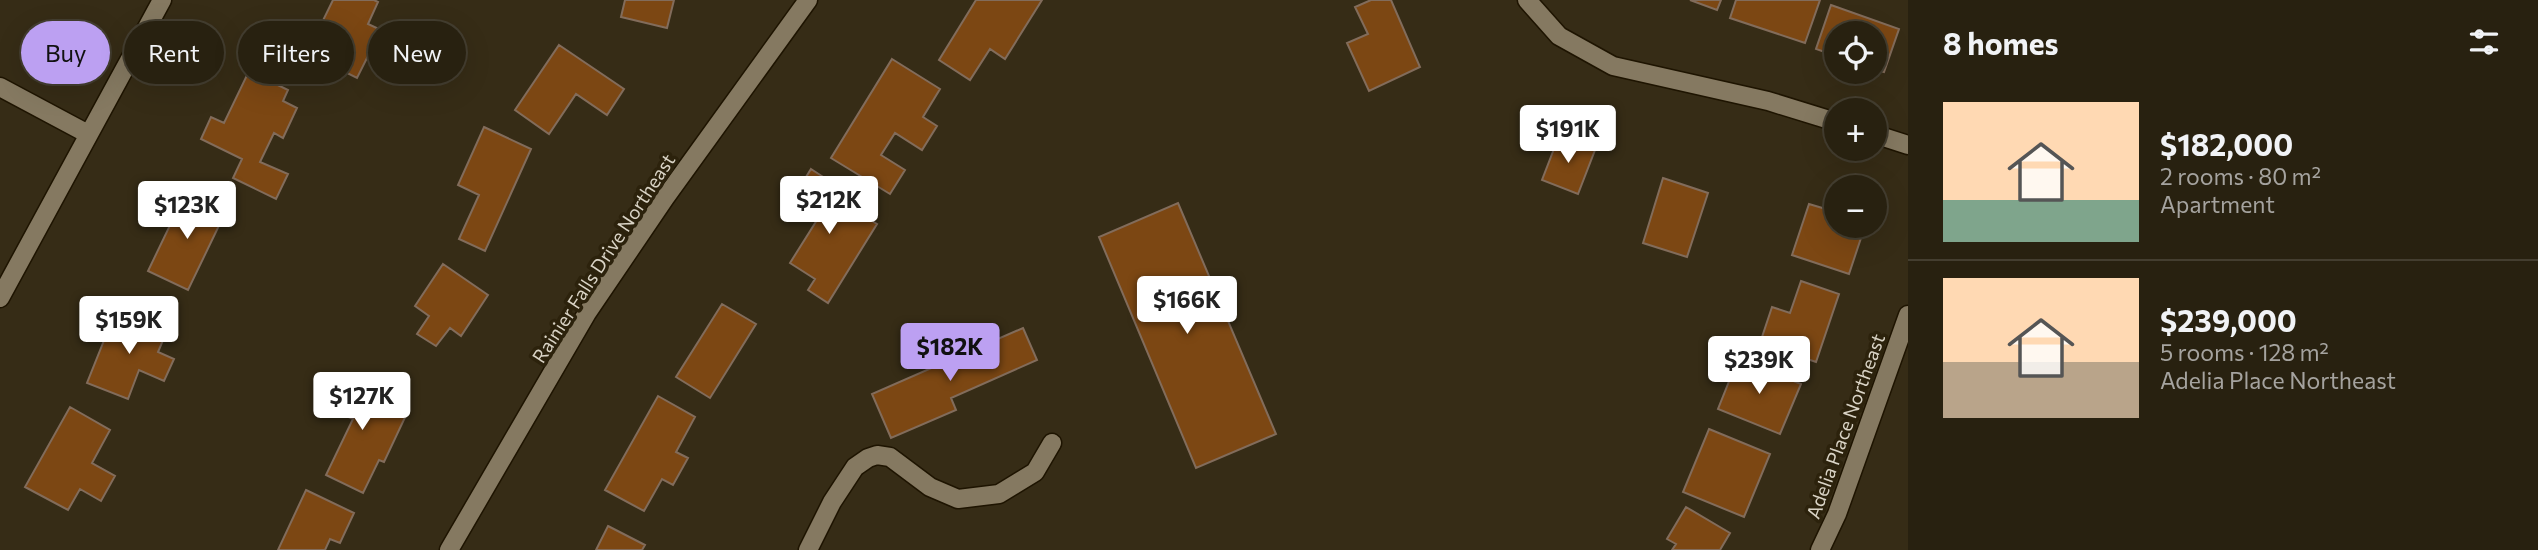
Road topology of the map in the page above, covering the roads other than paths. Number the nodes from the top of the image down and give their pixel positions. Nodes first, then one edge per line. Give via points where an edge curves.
1 (162, 0) edge
2 (808, 0) edge
3 (1527, 0) edge
4 (0, 86) edge
5 (1824, 118) edge
6 (88, 134) junction
7 (1887, 138) edge
8 (1908, 145) edge
9 (0, 298) edge
10 (1908, 315) edge
11 (1052, 443) dead end
12 (449, 550) edge
13 (808, 550) edge
14 (1821, 550) edge

1 - 6 street
2 - 12 street, Rainier Falls Drive Northeast via 587,313
3 - 5 street via 1559,36 1613,66
4 - 6 street
6 - 9 street
7 - 8 street
10 - 14 street, Adelia Place Northeast
11 - 13 street via 1035,472 999,494 958,499 930,487 890,457 868,458 855,467 832,502

